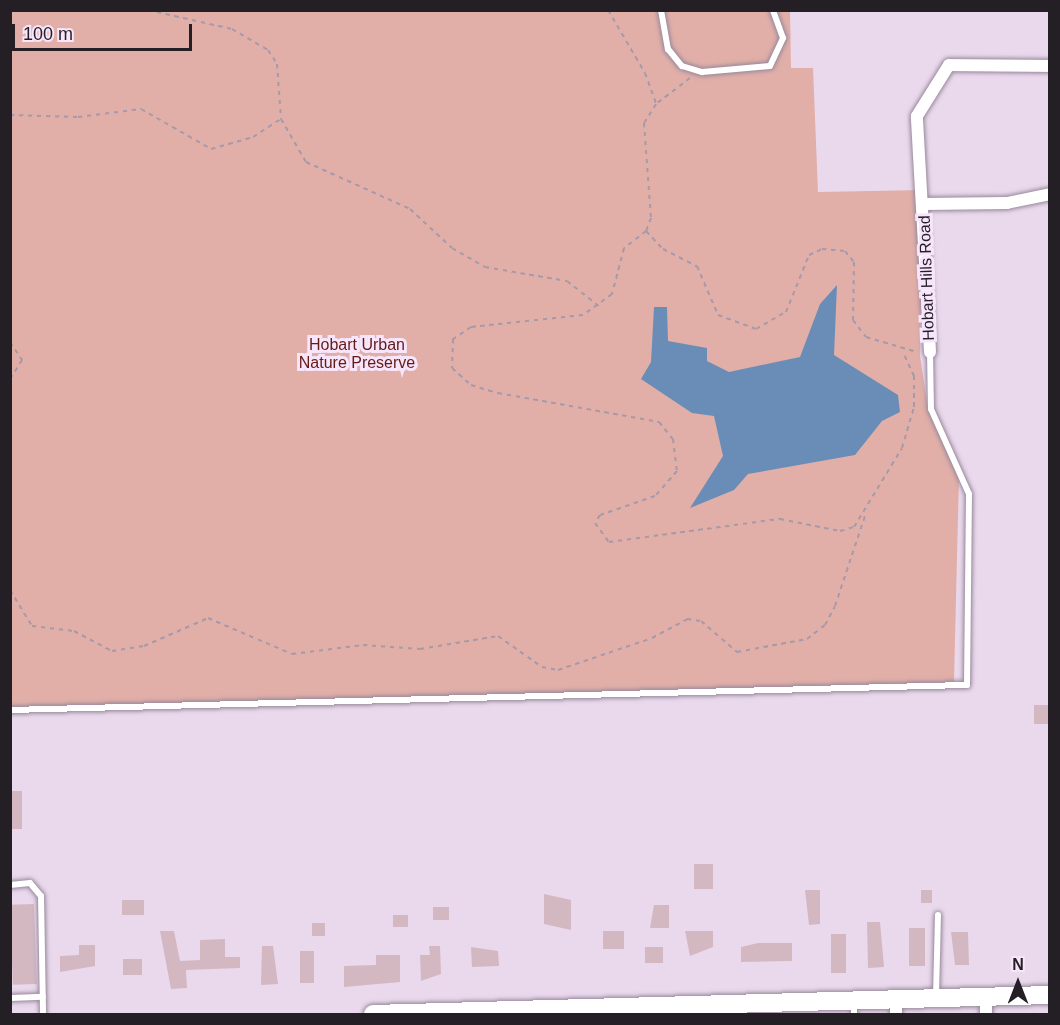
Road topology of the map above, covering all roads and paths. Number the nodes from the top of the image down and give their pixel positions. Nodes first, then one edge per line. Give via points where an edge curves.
1 (148, 10) edge
2 (608, 10) edge
3 (661, 10) edge
4 (773, 10) edge
5 (1050, 66) edge
6 (702, 72) junction
7 (656, 104) junction
8 (10, 115) edge
9 (281, 119) junction
10 (1050, 194) edge
11 (924, 204) junction
12 (646, 231) junction
13 (600, 307) junction
14 (10, 342) edge
15 (903, 352) junction
16 (930, 352) junction
17 (10, 379) edge
18 (865, 515) junction
19 (10, 590) edge
20 (10, 710) edge
21 (10, 885) edge
22 (938, 915) dead end
23 (1050, 995) edge
24 (43, 997) junction
25 (10, 998) edge
26 (936, 1000) junction
27 (986, 1006) edge
28 (854, 1008) edge
29 (896, 1008) edge
30 (659, 1011) edge
31 (509, 1012) edge
32 (43, 1014) edge
33 (373, 1014) edge

1 - 9 path via 232,29 268,50 277,64
2 - 7 path via 645,73
3 - 6 lane via 668,49 682,66
4 - 6 lane via 783,38 770,66
5 - 11 street, Hobart Hills Road via 949,65 917,116
6 - 7 path
7 - 12 path via 642,141 651,218
8 - 9 path via 78,117 141,109 212,149 253,136
9 - 13 path via 306,162 410,209 452,248 485,267 567,281
10 - 11 street, Hobart Hills Road via 1007,203
11 - 16 street, Hobart Hills Road
12 - 13 path via 624,248 612,294
12 - 15 path via 663,249 698,266 718,315 756,329 786,312 809,255 822,249 844,251 854,262 852,320 866,337
13 - 18 path via 583,315 471,327 453,339 448,355 452,368 471,385 659,422 673,439 677,471 655,496 600,514 596,523 609,542 780,519 840,531
14 - 17 path via 22,360
15 - 16 path
15 - 18 path via 914,376 914,406 902,448
16 - 20 lane via 931,409 969,494 967,685
18 - 19 path via 835,606 825,625 807,639 737,652 701,621 687,619 652,638 558,670 542,667 498,636 404,651 363,645 292,654 213,618 144,646 112,651 74,631 32,626
21 - 24 lane via 30,883 41,896
22 - 26 lane
23 - 27 street
24 - 25 lane
24 - 32 lane
26 - 27 street
26 - 29 street
28 - 29 street
28 - 30 street
30 - 31 street
31 - 33 street

